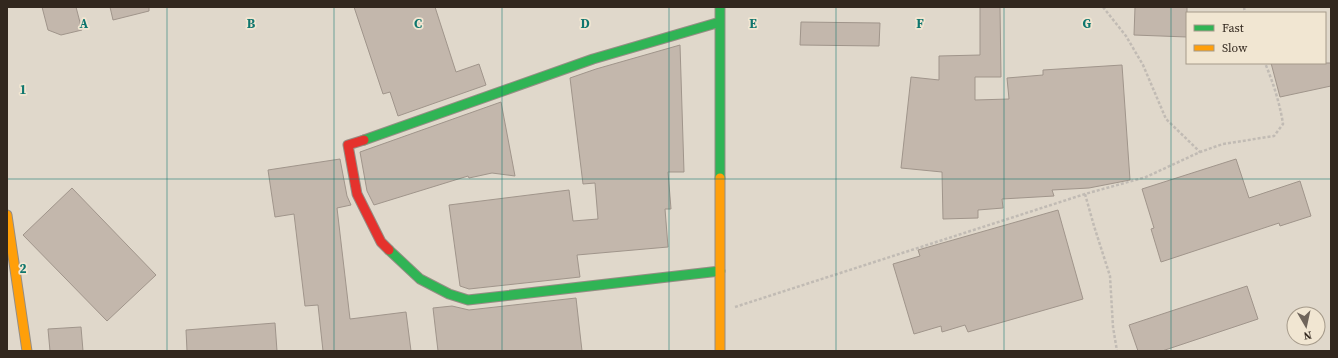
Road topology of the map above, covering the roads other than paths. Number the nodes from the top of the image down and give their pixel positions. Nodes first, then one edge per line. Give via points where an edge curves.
1 (720, 7) edge
2 (720, 22) junction
3 (7, 215) edge
4 (720, 271) junction
5 (28, 351) edge
6 (720, 351) edge

1 - 2 street
2 - 4 street
2 - 4 street via 593,59 348,145 357,194 381,242 420,279 455,296 468,300
3 - 5 street
4 - 6 street

